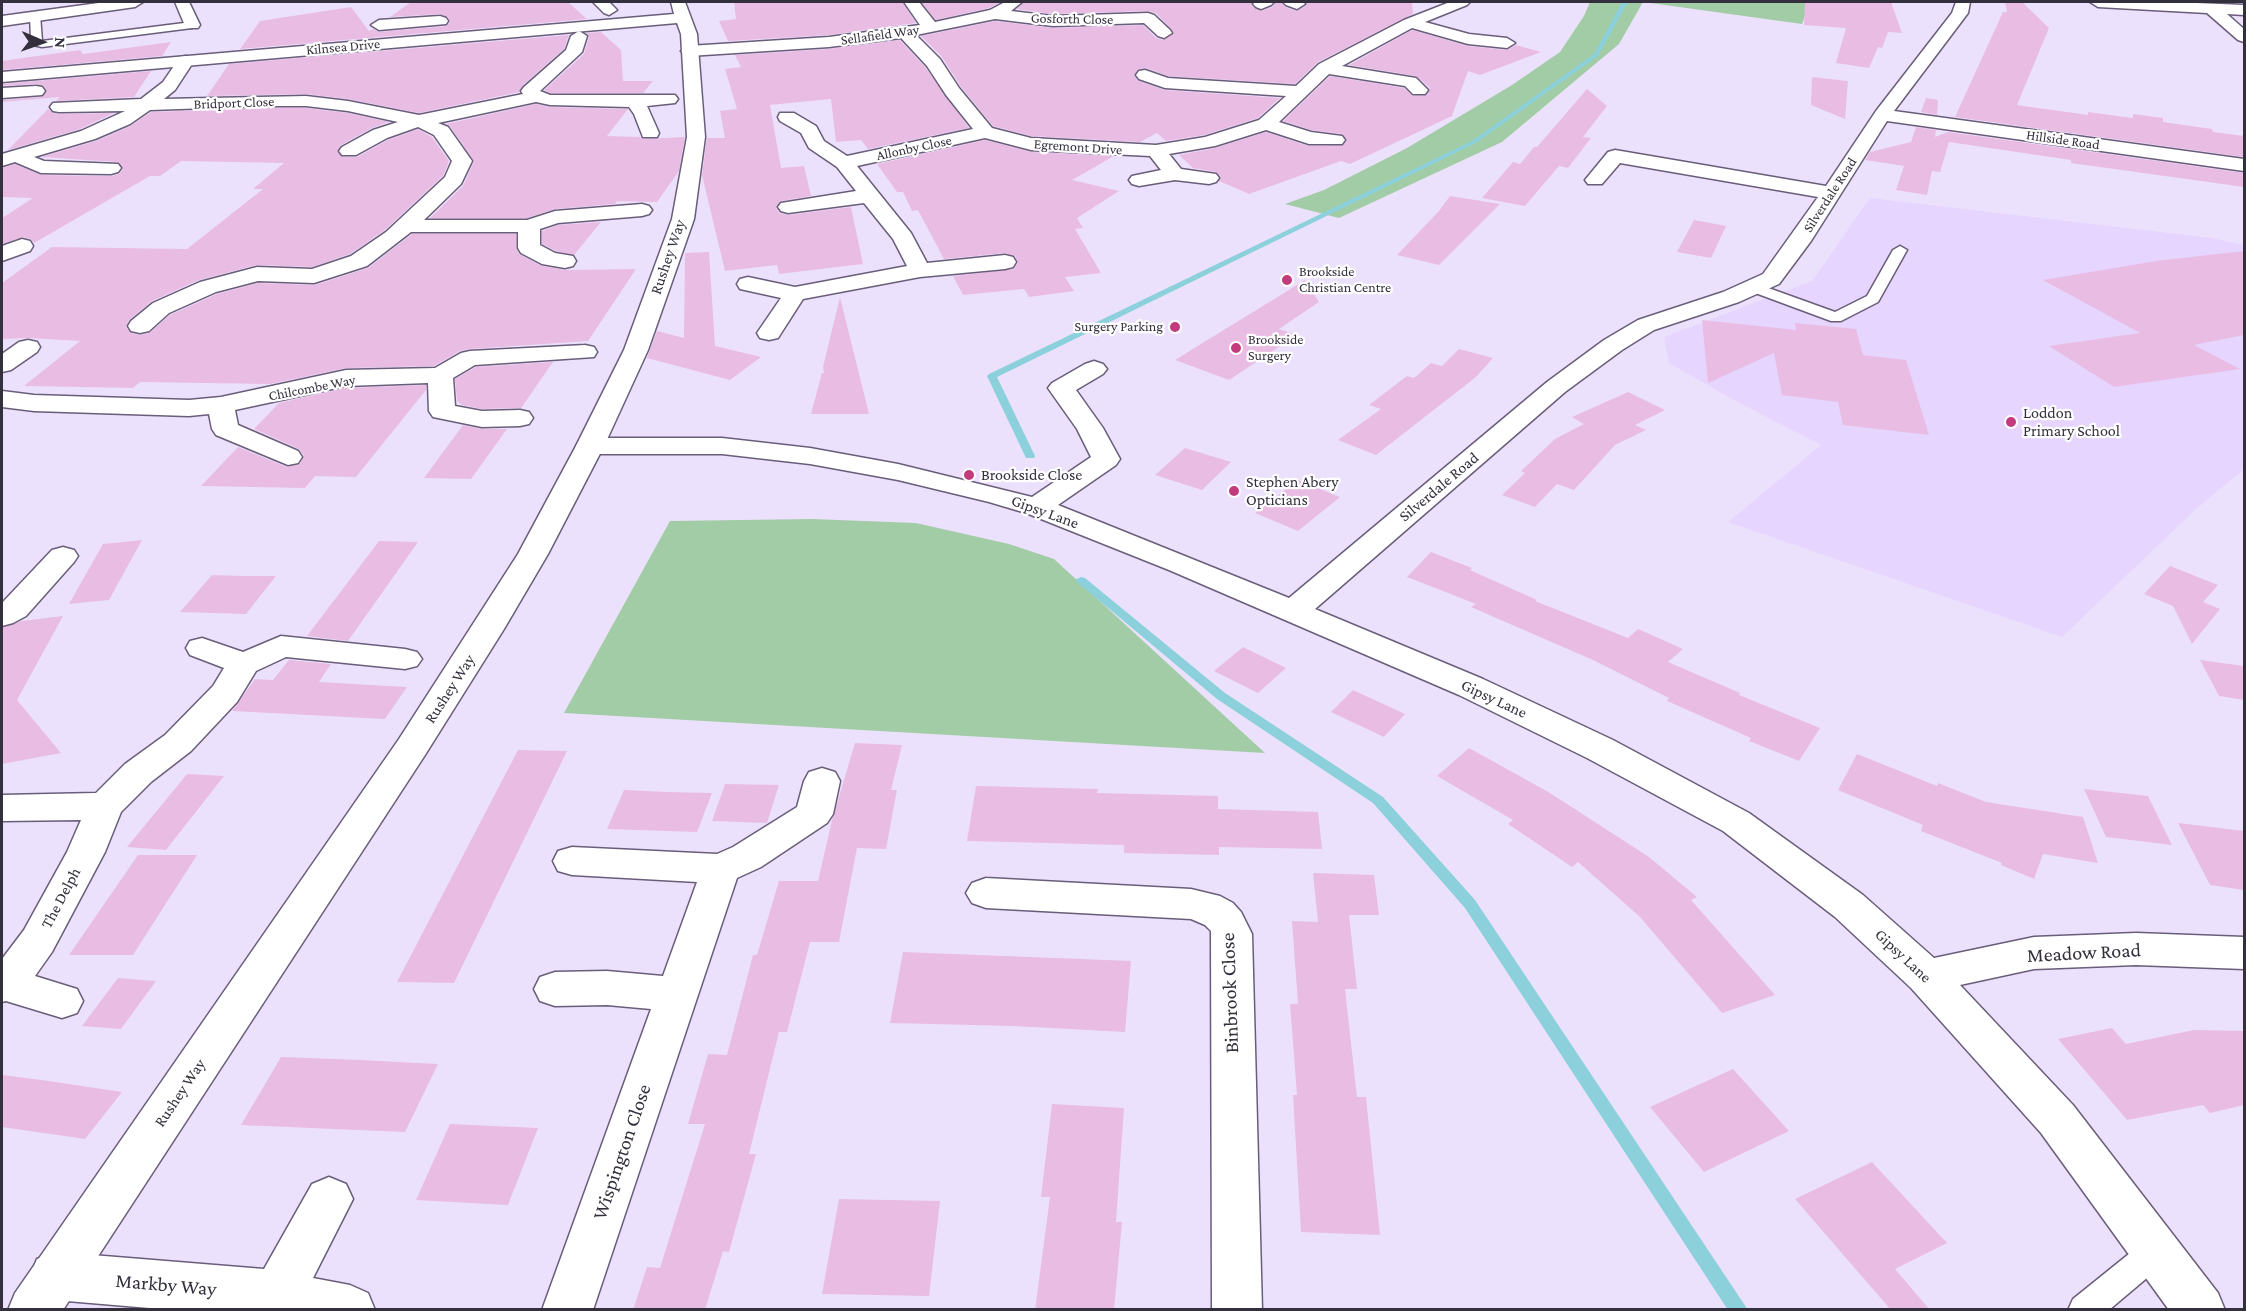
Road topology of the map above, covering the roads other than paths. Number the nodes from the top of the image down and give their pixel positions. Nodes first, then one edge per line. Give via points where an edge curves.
1 (135, 2) edge
2 (182, 2) edge
3 (911, 2) edge
4 (1015, 2) edge
5 (1462, 2) edge
6 (1963, 2) edge
7 (2098, 2) edge
8 (109, 3) edge
9 (2211, 8) junction
10 (681, 10) edge
11 (2244, 10) edge
12 (995, 14) junction
13 (35, 15) junction
14 (2, 21) edge
15 (1410, 23) junction
16 (192, 25) joint
17 (379, 25) dead end
18 (931, 28) junction
19 (904, 33) junction
20 (1164, 33) dead end
21 (579, 36) dead end
22 (2244, 37) edge
23 (429, 40) junction
24 (829, 42) junction
25 (1507, 43) dead end
26 (689, 51) junction
27 (186, 61) junction
28 (561, 62) junction
29 (832, 62) dead end
30 (533, 63) dead end
31 (1325, 68) junction
32 (2, 77) edge
33 (1145, 82) dead end
34 (1418, 84) dead end
35 (346, 90) dead end
36 (36, 91) dead end
37 (1299, 91) junction
38 (2, 93) edge
39 (536, 97) junction
40 (669, 99) dead end
41 (634, 102) junction
42 (325, 104) junction
43 (144, 106) junction
44 (59, 107) dead end
45 (1882, 115) junction
46 (787, 117) dead end
47 (419, 121) junction
48 (1266, 124) junction
49 (985, 132) junction
50 (650, 133) dead end
51 (1335, 140) dead end
52 (349, 151) dead end
53 (1156, 151) junction
54 (9, 158) edge
55 (844, 163) junction
56 (2244, 165) edge
57 (111, 168) dead end
58 (1175, 174) junction
59 (1209, 178) dead end
60 (1139, 180) dead end
61 (1595, 180) dead end
62 (1832, 193) junction
63 (868, 196) junction
64 (788, 207) dead end
65 (642, 210) dead end
66 (406, 225) junction
67 (529, 226) junction
68 (22, 246) dead end
69 (1900, 250) dead end
70 (2, 254) edge
71 (565, 261) dead end
72 (1005, 262) dead end
73 (920, 270) junction
74 (748, 284) dead end
75 (1755, 288) junction
76 (795, 294) junction
77 (140, 326) dead end
78 (769, 333) dead end
79 (28, 347) dead end
80 (585, 352) dead end
81 (2, 365) edge
82 (1094, 369) dead end
83 (440, 375) junction
84 (2, 399) edge
85 (221, 405) junction
86 (520, 418) dead end
87 (590, 446) junction
88 (288, 457) dead end
89 (1035, 507) junction
90 (63, 556) dead end
91 (1292, 612) junction
92 (2, 616) edge
93 (202, 648) dead end
94 (405, 659) dead end
95 (244, 664) junction
96 (822, 781) dead end
97 (105, 806) junction
98 (2, 808) edge
99 (572, 861) dead end
100 (721, 869) junction
101 (986, 893) dead end
102 (2244, 952) edge
103 (1926, 976) junction
104 (4, 985) edge
105 (555, 989) dead end
106 (677, 994) junction
107 (62, 1000) dead end
108 (329, 1199) dead end
109 (2156, 1251) junction
110 (44, 1293) edge
111 (273, 1302) edge
112 (350, 1310) edge
113 (567, 1310) edge
114 (1237, 1310) edge
115 (2084, 1310) edge
116 (2200, 1310) edge

1 - 8 street
2 - 16 street
3 - 18 street, Sellafield Way
4 - 12 street, Sellafield Way
5 - 15 street, Egremont Drive
6 - 45 street, Silverdale Road via 1960,14
7 - 9 street
8 - 13 street
9 - 11 street
9 - 22 street
10 - 23 street, Kilnsea Drive
10 - 26 street, Rushey Way via 689,34
12 - 18 street, Sellafield Way
12 - 20 street, Gosforth Close via 1053,21 1150,15
13 - 14 street
13 - 16 lane via 36,40 42,44
15 - 25 street via 1468,39
15 - 31 street, Egremont Drive
17 - 23 street via 445,14
18 - 19 street, Sellafield Way
19 - 24 street, Sellafield Way
19 - 49 street via 934,63
21 - 28 street via 574,52
23 - 27 street, Kilnsea Drive
24 - 26 street, Sellafield Way via 770,40
24 - 29 street, Sellafield Way
26 - 87 street, Rushey Way via 696,137 683,219 636,350
27 - 32 street, Kilnsea Drive
27 - 43 street via 169,86
28 - 30 street
28 - 39 street via 530,92
31 - 34 street
31 - 37 street, Egremont Drive
33 - 37 street
35 - 42 street
36 - 38 street
37 - 48 street, Egremont Drive
39 - 41 street, Bridport Close
39 - 47 street, Bridport Close
40 - 41 street, Bridport Close
41 - 50 street via 644,113
42 - 43 street, Bridport Close via 268,101
42 - 47 street, Bridport Close
43 - 44 street
43 - 54 street via 88,135
45 - 56 street, Hillside Road
45 - 62 street, Silverdale Road
46 - 55 street via 809,130 816,144
47 - 52 street, Bridport Close via 380,134
47 - 66 street, Bridport Close via 441,131 462,160 454,180
48 - 51 street via 1309,138
48 - 53 street, Egremont Drive via 1208,142
49 - 53 street, Egremont Drive via 1031,144
49 - 55 street, Allonby Close
53 - 58 street
54 - 57 street via 41,167
55 - 63 street
58 - 59 street
58 - 60 street
61 - 62 street via 1615,156 1632,150
62 - 75 street, Silverdale Road via 1771,279
63 - 64 street
63 - 73 street via 903,238
65 - 67 street via 555,217
66 - 67 street
66 - 77 street, Bridport Close via 359,261 314,276 256,266 161,308
67 - 71 street via 529,248 550,259
68 - 70 street
69 - 75 lane via 1873,299 1836,318
72 - 73 street
73 - 76 street
74 - 76 street
75 - 91 street, Silverdale Road via 1639,319
76 - 78 street
79 - 81 street
80 - 83 street, Chilcombe Way via 470,358
82 - 89 street via 1061,388 1090,428 1106,459
83 - 85 street, Chilcombe Way via 346,378
83 - 86 street via 442,411 482,419
84 - 85 street, Chilcombe Way via 178,408
85 - 88 street via 225,429
87 - 89 street, Gipsy Lane via 723,446 810,456 938,480
87 - 110 street, Rushey Way via 533,554 412,747
89 - 91 street, Gipsy Lane
90 - 92 street via 15,609
91 - 103 street, Gipsy Lane via 1471,687 1600,748 1736,822 1849,906
93 - 95 street
94 - 95 street via 281,646
95 - 97 street, The Delph via 225,694 178,742 138,773
96 - 100 street via 814,814
97 - 98 street
97 - 104 street, The Delph via 86,852 38,941
99 - 100 street
100 - 106 street, Wispington Close
101 - 114 street, Binbrook Close via 1191,904 1206,907 1227,923 1232,934
102 - 103 street, Meadow Road via 2136,949 2034,953
103 - 109 street, Gipsy Lane via 2057,1119
104 - 107 street, The Delph
105 - 106 street via 607,988
106 - 113 street, Wispington Close
108 - 111 street
109 - 115 lane
109 - 116 street, Gipsy Lane
110 - 111 street, Markby Way
111 - 112 street, Markby Way

